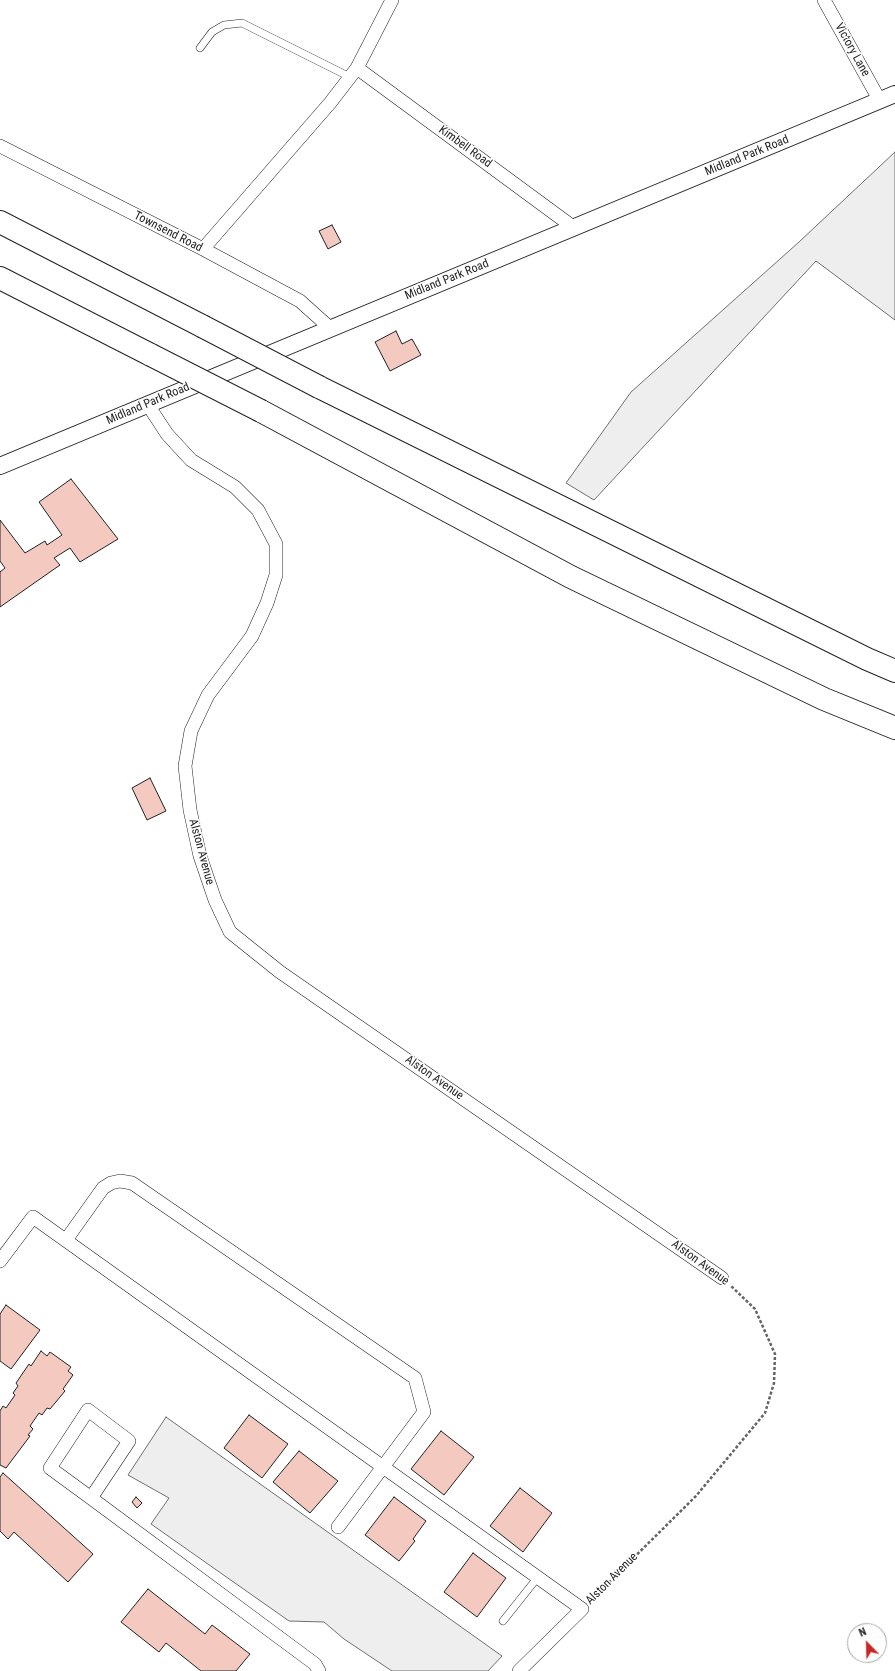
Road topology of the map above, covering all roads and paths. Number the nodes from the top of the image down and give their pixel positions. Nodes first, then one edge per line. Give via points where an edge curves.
1 (392, 0) edge
2 (824, 0) edge
3 (200, 48) dead end
4 (353, 72) junction
5 (895, 94) edge
6 (880, 101) junction
7 (0, 146) edge
8 (0, 222) edge
9 (573, 227) junction
10 (203, 249) junction
11 (0, 278) edge
12 (330, 328) junction
13 (148, 405) junction
14 (0, 466) edge
15 (895, 671) edge
16 (895, 728) edge
17 (66, 1240) junction
18 (0, 1261) edge
19 (722, 1278) joint
20 (384, 1467) junction
21 (91, 1498) junction
22 (338, 1527) dead end
23 (538, 1577) junction
24 (582, 1609) junction
25 (503, 1621) dead end
26 (319, 1671) edge
27 (519, 1671) edge

1 - 4 street
2 - 6 street, Victory Lane
3 - 4 lane via 212,32 224,25 242,23
4 - 9 street, Kimbell Road
4 - 10 street via 330,103
5 - 6 street, Midland Park Road
6 - 9 street, Midland Park Road
7 - 10 street, Townsend Road
8 - 15 highway, bridge via 319,387 860,656
9 - 12 street, Midland Park Road
10 - 12 street, Townsend Road via 300,301
11 - 16 highway, bridge via 261,412 571,577 824,699
12 - 13 street, Midland Park Road
13 - 14 street, Midland Park Road
13 - 19 street, Alston Avenue via 167,434 191,460 235,487 258,510 276,544 276,575 267,603 252,636 208,695 191,731 185,766 190,810 200,856 215,900 230,932 280,972
17 - 18 street via 33,1217
17 - 20 street
17 - 20 street via 103,1188 111,1182 132,1183 415,1378 424,1412
19 - 24 path, Alston Avenue via 755,1309 775,1354 774,1383 766,1413 696,1496
20 - 22 street
20 - 23 street
21 - 21 street via 50,1468 88,1410 130,1441
21 - 26 street via 315,1664
23 - 24 street
23 - 25 lane
24 - 27 street, Alston Avenue

